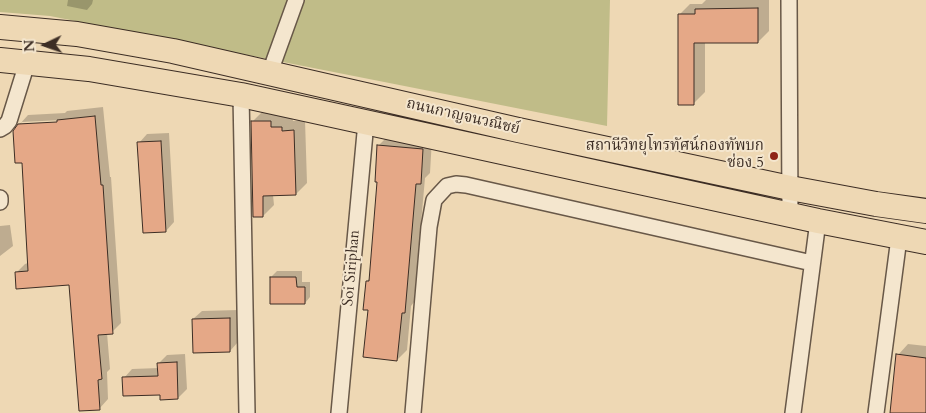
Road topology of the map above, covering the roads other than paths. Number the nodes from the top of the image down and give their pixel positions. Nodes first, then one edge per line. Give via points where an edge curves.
1 (296, 0) edge
2 (790, 0) edge
3 (0, 27) edge
4 (0, 60) edge
5 (27, 63) junction
6 (270, 72) junction
7 (241, 95) junction
8 (366, 122) junction
9 (0, 129) edge
10 (790, 188) junction
11 (0, 198) edge
12 (0, 202) edge
13 (926, 212) edge
14 (790, 214) junction
15 (818, 221) junction
16 (899, 238) junction
17 (926, 242) edge
18 (812, 263) junction
19 (247, 413) edge
20 (338, 413) edge
21 (413, 413) edge
22 (793, 413) edge
23 (876, 413) edge

1 - 6 street
2 - 10 street
3 - 6 main road, ถนนกาญจนวณิชย์ via 125,41
4 - 5 main road, ถนนกาญจนวณิชย์
5 - 7 main road, ถนนกาญจนวณิชย์ via 140,76
5 - 9 street via 9,121
6 - 10 main road, ถนนกาญจนวณิชย์ via 518,130
7 - 8 main road, ถนนกาญจนวณิชย์
7 - 19 street
8 - 14 main road, ถนนกาญจนวณิชย์
8 - 20 street, Soi Siriphan
10 - 13 main road, ถนนกาญจนวณิชย์
10 - 14 street
11 - 12 street
14 - 15 main road, ถนนกาญจนวณิชย์
15 - 16 main road, ถนนกาญจนวณิชย์
15 - 18 street
16 - 17 main road, ถนนกาญจนวณิชย์
16 - 23 street
18 - 21 street via 466,185 447,186 434,200 428,227
18 - 22 street

